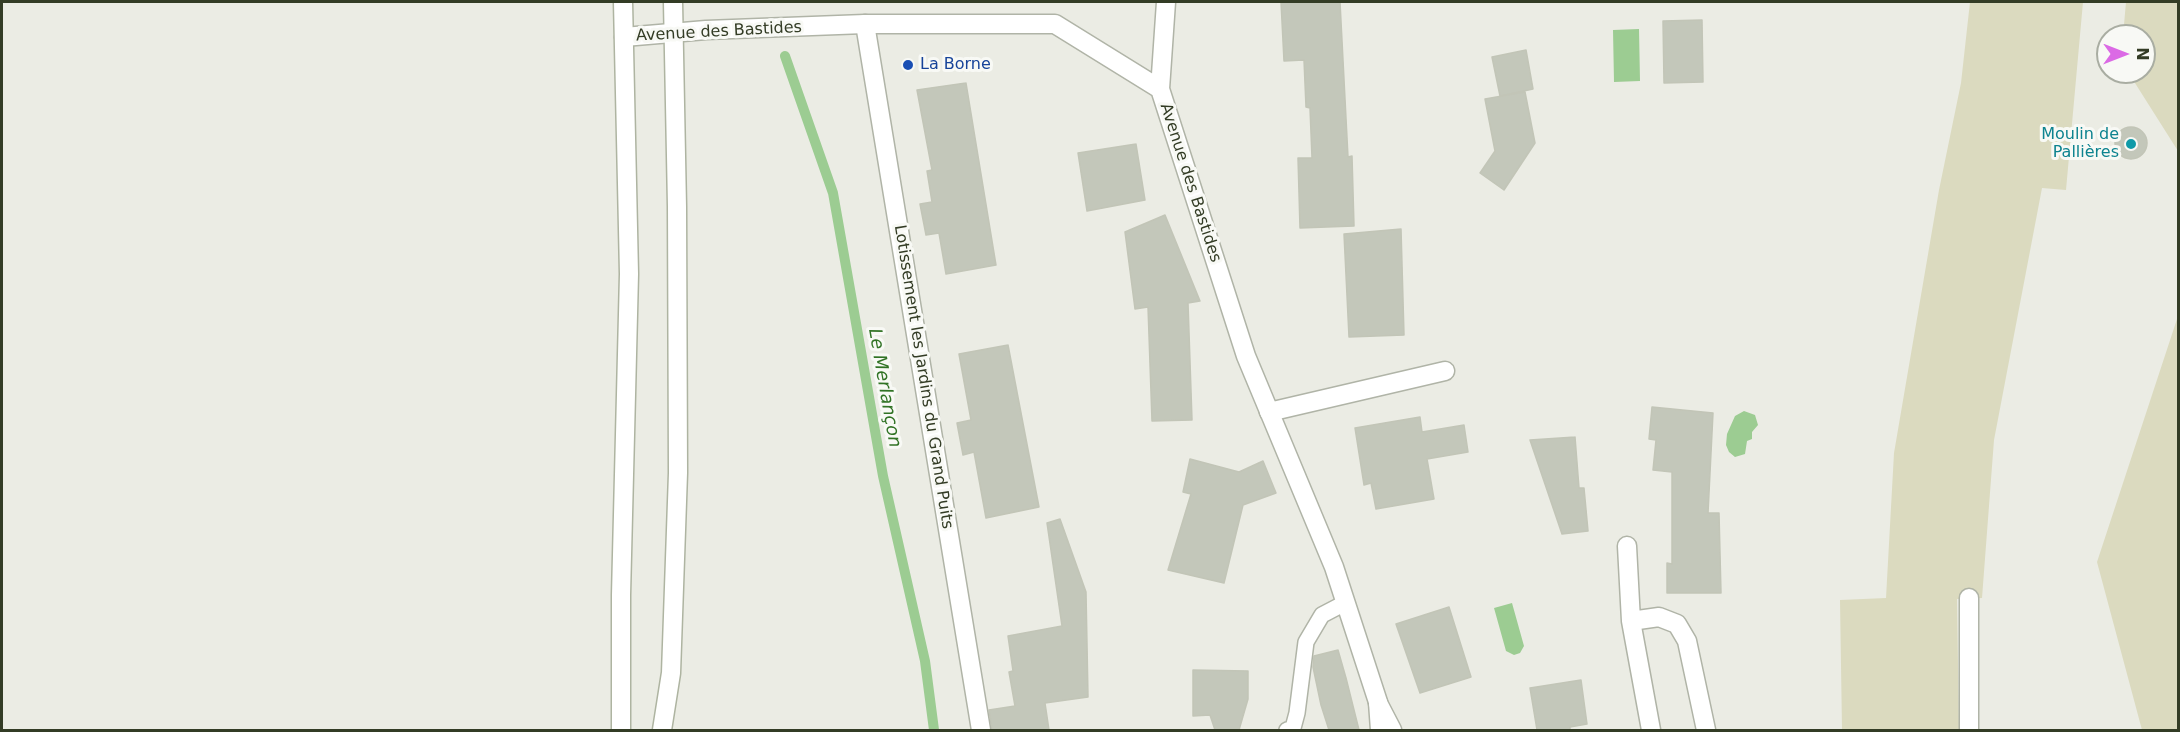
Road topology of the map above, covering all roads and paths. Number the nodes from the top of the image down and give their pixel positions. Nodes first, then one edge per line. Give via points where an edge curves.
1 (622, 2) edge
2 (673, 2) edge
3 (1166, 2) edge
4 (865, 24) junction
5 (673, 33) junction
6 (624, 37) junction
7 (1160, 89) junction
8 (1445, 371) dead end
9 (1269, 412) junction
10 (1627, 546) dead end
11 (1969, 598) dead end
12 (1345, 603) junction
13 (1631, 621) junction
14 (1378, 702) junction
15 (621, 730) edge
16 (662, 730) edge
17 (981, 730) edge
18 (1287, 730) edge
19 (1380, 730) edge
20 (1392, 730) edge
21 (1651, 730) edge
22 (1706, 730) edge
23 (1969, 730) edge

1 - 6 street
2 - 5 street
3 - 7 street
4 - 5 street, Avenue des Bastides
4 - 7 street, Avenue des Bastides via 1055,24
4 - 17 street, Lotissement les Jardins du Grand Puits
5 - 6 street, Avenue des Bastides
5 - 16 street via 678,473 671,674
6 - 15 street via 629,274
7 - 9 street, Avenue des Bastides via 1246,356
8 - 9 street
9 - 12 street, Avenue des Bastides via 1334,567
10 - 13 street
11 - 23 street
12 - 14 street, Avenue des Bastides
12 - 18 lane via 1322,615 1306,642 1297,713 1293,728
13 - 21 street
13 - 22 street via 1659,617 1677,624 1687,641
14 - 19 street, Avenue des Bastides
14 - 20 street

